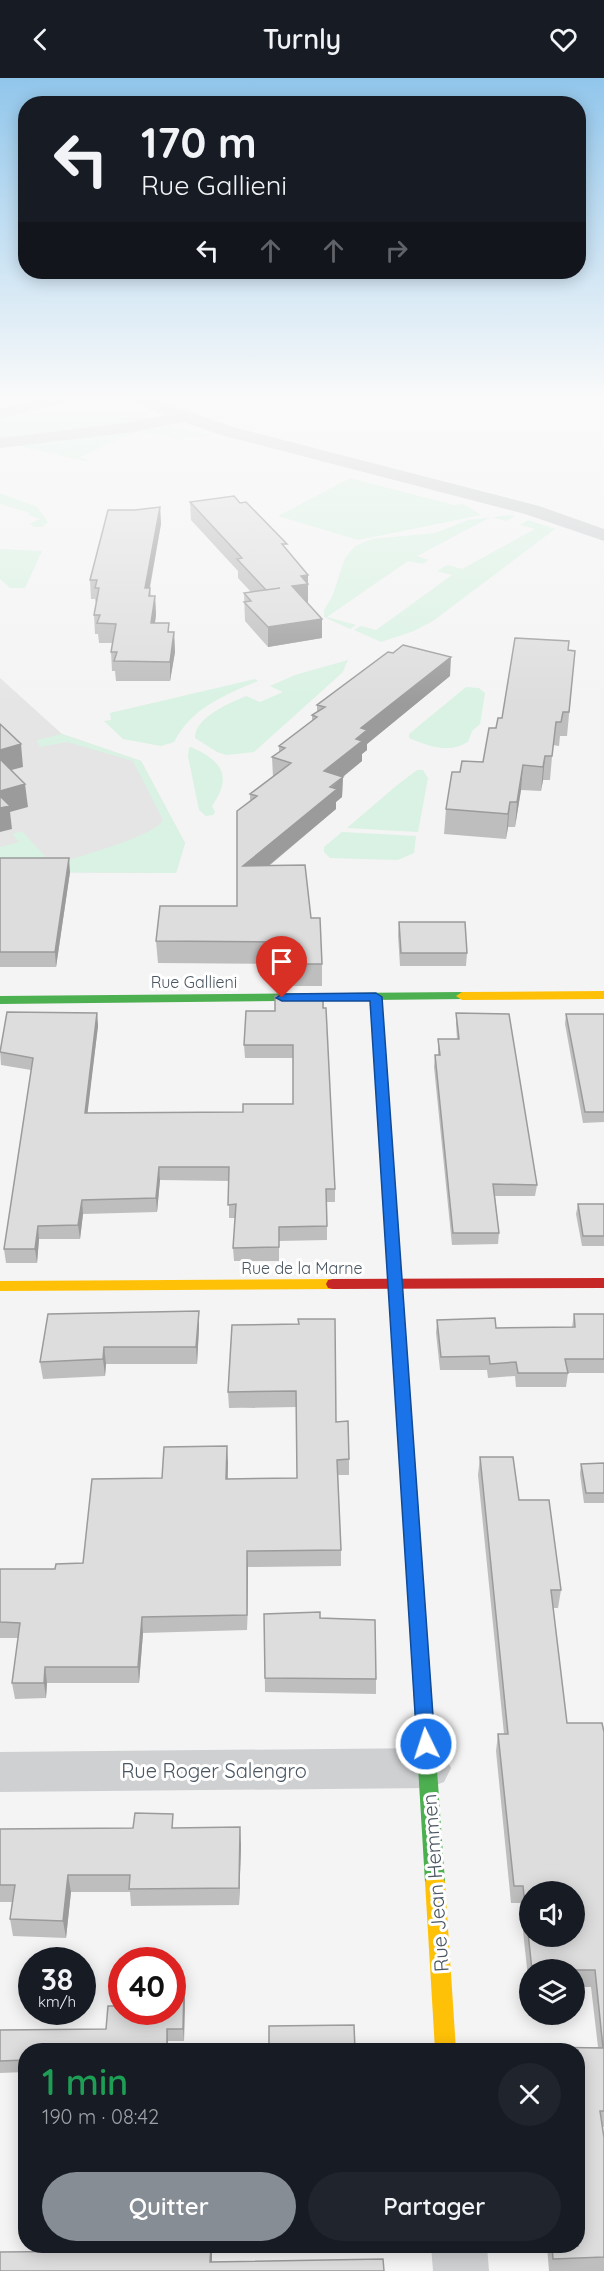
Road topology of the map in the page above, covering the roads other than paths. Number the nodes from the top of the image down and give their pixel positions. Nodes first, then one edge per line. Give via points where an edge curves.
1 (494, 500) edge
2 (604, 535) edge
3 (604, 995) edge
4 (376, 997) junction
5 (0, 1000) edge
6 (604, 1283) edge
7 (397, 1284) junction
8 (0, 1286) edge
9 (428, 1768) junction
10 (0, 1772) edge
11 (446, 2043) edge
12 (459, 2253) edge
13 (460, 2271) edge

1 - 2 street
3 - 4 street, Rue Gallieni
4 - 5 street, Rue Gallieni
4 - 7 street, Rue Jean Hemmen
6 - 7 street, Rue de la Marne
7 - 8 street, Rue de la Marne
7 - 9 street, Rue Jean Hemmen
9 - 10 street, Rue Roger Salengro
9 - 11 street, Rue Jean Hemmen
12 - 13 street

